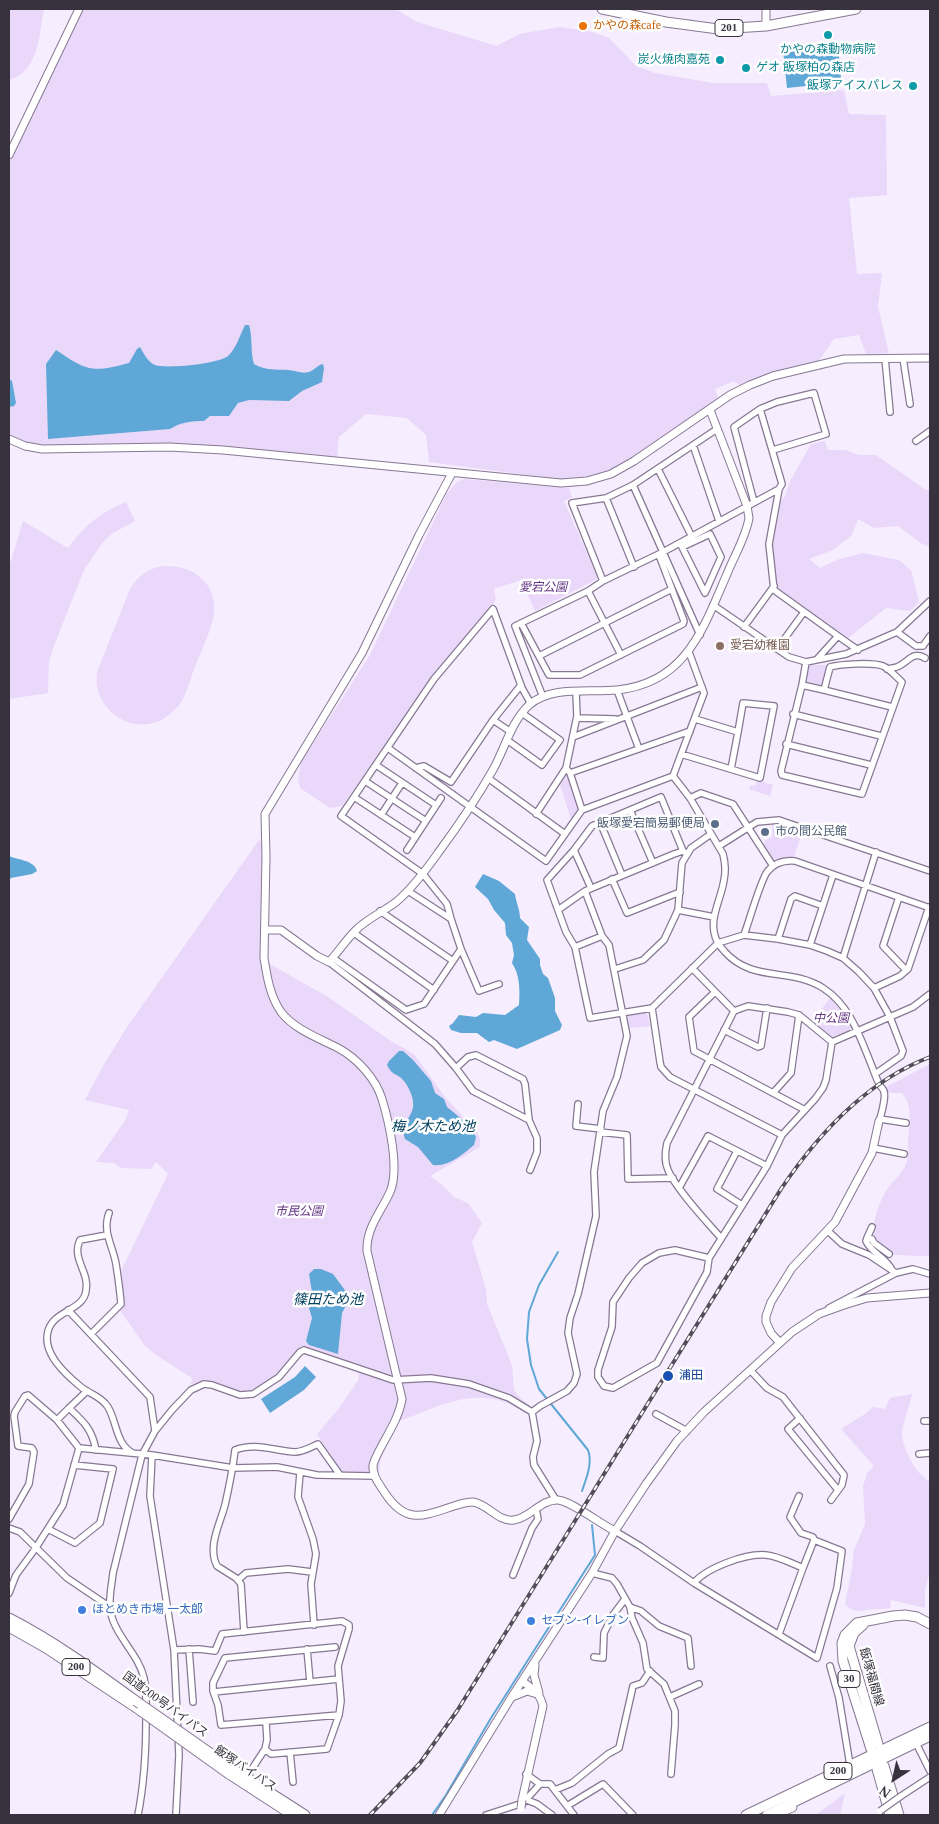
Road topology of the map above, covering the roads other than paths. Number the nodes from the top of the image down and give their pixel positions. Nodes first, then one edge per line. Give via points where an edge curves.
1 (79, 9) edge
2 (602, 9) edge
3 (766, 9) edge
4 (856, 9) edge
5 (613, 10) edge
6 (766, 26) junction
7 (9, 155) edge
8 (885, 358) junction
9 (903, 358) junction
10 (930, 358) edge
11 (910, 404) dead end
12 (760, 409) junction
13 (710, 410) junction
14 (890, 412) dead end
15 (717, 428) junction
16 (930, 431) edge
17 (9, 438) edge
18 (916, 441) dead end
19 (693, 445) junction
20 (773, 450) junction
21 (658, 469) junction
22 (452, 473) junction
23 (634, 485) junction
24 (779, 489) junction
25 (606, 498) junction
26 (751, 504) junction
27 (719, 521) junction
28 (692, 537) junction
29 (681, 545) junction
30 (661, 554) junction
31 (634, 567) junction
32 (603, 581) junction
33 (774, 586) junction
34 (672, 588) junction
35 (588, 591) junction
36 (929, 603) edge
37 (713, 605) junction
38 (804, 612) junction
39 (604, 622) junction
40 (521, 623) junction
41 (744, 626) junction
42 (897, 632) junction
43 (700, 635) junction
44 (838, 636) junction
45 (930, 636) edge
46 (777, 649) junction
47 (858, 650) junction
48 (689, 652) junction
49 (621, 655) junction
50 (539, 656) junction
51 (818, 658) junction
52 (925, 658) dead end
53 (806, 662) junction
54 (887, 669) junction
55 (521, 685) junction
56 (802, 685) junction
57 (702, 687) junction
58 (617, 690) junction
59 (824, 690) junction
60 (576, 692) junction
61 (543, 697) junction
62 (531, 704) junction
63 (892, 707) junction
64 (522, 713) junction
65 (793, 714) junction
66 (626, 716) junction
67 (577, 718) junction
68 (619, 719) junction
69 (695, 719) junction
70 (493, 720) junction
71 (690, 731) junction
72 (511, 732) junction
73 (738, 732) junction
74 (881, 736) junction
75 (573, 737) junction
76 (507, 740) junction
77 (786, 744) junction
78 (388, 748) junction
79 (639, 749) junction
80 (682, 754) junction
81 (376, 765) junction
82 (871, 765) junction
83 (416, 768) junction
84 (731, 770) junction
85 (568, 771) junction
86 (673, 776) junction
87 (488, 778) junction
88 (365, 780) junction
89 (402, 783) junction
90 (354, 797) junction
91 (392, 798) junction
92 (441, 798) dead end
93 (690, 798) junction
94 (436, 805) junction
95 (471, 806) junction
96 (582, 810) junction
97 (630, 810) junction
98 (536, 814) junction
99 (381, 815) junction
100 (426, 821) junction
101 (600, 822) junction
102 (748, 828) junction
103 (565, 834) junction
104 (711, 834) junction
105 (415, 837) junction
106 (719, 846) junction
107 (406, 850) dead end
108 (574, 850) junction
109 (685, 852) junction
110 (876, 852) junction
111 (652, 863) junction
112 (773, 866) junction
113 (930, 870) edge
114 (422, 874) junction
115 (622, 875) junction
116 (834, 875) junction
117 (612, 880) junction
118 (865, 885) junction
119 (588, 889) junction
120 (408, 890) junction
121 (680, 892) junction
122 (899, 897) junction
123 (823, 906) junction
124 (930, 907) edge
125 (558, 910) junction
126 (678, 910) junction
127 (380, 911) junction
128 (714, 917) junction
129 (452, 919) junction
130 (265, 930) junction
131 (354, 933) junction
132 (744, 935) junction
133 (602, 936) junction
134 (778, 939) junction
135 (718, 943) junction
136 (810, 945) junction
137 (575, 947) junction
138 (461, 949) junction
139 (842, 958) junction
140 (331, 960) junction
141 (453, 961) junction
142 (614, 968) junction
143 (692, 968) junction
144 (906, 970) junction
145 (499, 984) dead end
146 (874, 988) junction
147 (434, 990) junction
148 (715, 992) junction
149 (930, 994) edge
150 (652, 1008) junction
151 (767, 1008) junction
152 (734, 1011) junction
153 (623, 1012) junction
154 (799, 1015) junction
155 (890, 1017) junction
156 (724, 1030) junction
157 (858, 1031) junction
158 (832, 1042) junction
159 (709, 1059) junction
160 (456, 1068) junction
161 (875, 1074) junction
162 (694, 1089) junction
163 (773, 1093) junction
164 (578, 1104) dead end
165 (805, 1110) junction
166 (529, 1120) junction
167 (879, 1120) junction
168 (906, 1123) dead end
169 (600, 1130) junction
170 (782, 1135) junction
171 (873, 1148) junction
172 (737, 1151) junction
173 (904, 1154) dead end
174 (767, 1166) junction
175 (530, 1170) dead end
176 (673, 1178) junction
177 (679, 1188) junction
178 (742, 1205) junction
179 (109, 1213) dead end
180 (872, 1227) dead end
181 (828, 1231) junction
182 (107, 1235) junction
183 (721, 1238) junction
184 (868, 1238) junction
185 (889, 1254) dead end
186 (708, 1258) junction
187 (895, 1272) junction
188 (930, 1274) edge
189 (930, 1294) edge
190 (68, 1310) junction
191 (819, 1314) junction
192 (91, 1334) junction
193 (780, 1343) junction
194 (751, 1371) junction
195 (398, 1378) junction
196 (87, 1391) junction
197 (69, 1408) junction
198 (532, 1412) junction
199 (656, 1414) dead end
200 (800, 1418) junction
201 (57, 1420) junction
202 (155, 1431) junction
203 (687, 1431) junction
204 (79, 1448) junction
205 (96, 1450) junction
206 (930, 1453) edge
207 (919, 1454) dead end
208 (139, 1455) junction
209 (152, 1455) junction
210 (74, 1465) junction
211 (233, 1468) junction
212 (300, 1473) junction
213 (340, 1475) junction
214 (375, 1476) junction
215 (838, 1490) junction
216 (799, 1496) dead end
217 (556, 1500) junction
218 (831, 1500) dead end
219 (536, 1509) junction
220 (9, 1518) edge
221 (9, 1527) edge
222 (48, 1529) junction
223 (615, 1532) junction
224 (814, 1540) junction
225 (36, 1548) junction
226 (803, 1568) junction
227 (312, 1572) junction
228 (592, 1573) junction
229 (513, 1576) dead end
230 (238, 1580) junction
231 (694, 1583) junction
232 (9, 1593) edge
233 (625, 1599) junction
234 (110, 1607) junction
235 (630, 1608) junction
236 (9, 1618) edge
237 (930, 1624) edge
238 (314, 1625) junction
239 (9, 1627) edge
240 (244, 1632) junction
241 (779, 1634) junction
242 (335, 1647) dead end
243 (189, 1649) junction
244 (306, 1649) junction
245 (174, 1650) junction
246 (594, 1657) dead end
247 (536, 1660) junction
248 (692, 1666) dead end
249 (830, 1666) dead end
250 (650, 1671) junction
251 (339, 1679) junction
252 (192, 1681) junction
253 (522, 1681) junction
254 (200, 1682) dead end
255 (310, 1682) junction
256 (699, 1684) dead end
257 (214, 1692) junction
258 (540, 1696) junction
259 (670, 1697) junction
260 (511, 1698) junction
261 (193, 1702) dead end
262 (339, 1715) junction
263 (266, 1722) junction
264 (930, 1727) edge
265 (930, 1736) edge
266 (916, 1743) junction
267 (875, 1746) dead end
268 (265, 1749) junction
269 (290, 1752) junction
270 (850, 1765) junction
271 (230, 1771) junction
272 (930, 1771) edge
273 (526, 1774) junction
274 (671, 1774) dead end
275 (246, 1778) junction
276 (930, 1778) edge
277 (293, 1782) dead end
278 (540, 1784) junction
279 (829, 1785) junction
280 (556, 1790) junction
281 (522, 1806) edge
282 (567, 1806) junction
283 (878, 1813) edge
284 (138, 1815) edge
285 (176, 1815) edge
286 (292, 1815) edge
287 (305, 1815) edge
288 (439, 1815) edge
289 (486, 1815) edge
290 (552, 1815) edge
291 (574, 1815) edge
292 (633, 1815) edge
293 (746, 1815) edge
294 (767, 1815) edge
295 (781, 1815) edge
296 (890, 1815) edge
297 (899, 1815) edge

1 - 7 street
2 - 5 main road, 201
3 - 6 street
4 - 6 main road, 201
5 - 6 main road, 201 via 718,29
8 - 9 street
8 - 13 street via 844,360 773,376 730,395
8 - 14 street
9 - 10 street
9 - 11 street
12 - 20 street
12 - 20 street via 814,393 826,434
12 - 26 street via 734,427
13 - 15 street
13 - 22 street via 634,461 611,474 587,481 561,483
15 - 19 street
15 - 26 street
16 - 18 street
17 - 22 street via 42,450 169,447 223,450
19 - 21 street
19 - 27 street
20 - 24 street via 782,484
21 - 23 street
21 - 28 street
22 - 130 street via 362,653 265,814
23 - 25 street
23 - 30 street
24 - 26 street
24 - 33 street via 769,544
25 - 31 street
25 - 32 street via 572,503
26 - 27 street
26 - 37 street via 749,522
27 - 28 street
28 - 29 street
29 - 29 street via 705,593 721,557 710,534
29 - 30 street
30 - 31 street
30 - 34 street
30 - 43 street
31 - 32 street
32 - 35 street
33 - 38 street via 774,590
33 - 41 street
34 - 39 street
34 - 49 street via 683,624
35 - 39 street
35 - 40 street
36 - 42 street
37 - 41 street
37 - 43 street
38 - 44 street
38 - 46 street
39 - 49 street
39 - 50 street
40 - 50 street
40 - 61 street via 515,626
41 - 46 street
42 - 45 street via 916,646 923,646
42 - 47 street
43 - 48 street
44 - 47 street
44 - 51 street
46 - 53 street via 788,657
47 - 51 street
48 - 57 street
48 - 58 street via 663,675 642,685
49 - 50 street via 580,675 549,675
51 - 53 street
52 - 54 street via 913,656 897,667
53 - 56 street
54 - 59 street via 872,664 830,667
54 - 63 street via 902,682
55 - 62 street
55 - 70 street
55 - 78 street via 493,609 434,679
56 - 59 street
56 - 65 street
57 - 66 street
57 - 69 street via 704,693
58 - 60 street
58 - 66 street
59 - 63 street
60 - 61 street
60 - 67 street
61 - 62 street
62 - 64 street
63 - 74 street
64 - 72 street
64 - 76 street via 560,740 542,765
65 - 74 street
65 - 77 street
66 - 68 street
66 - 79 street
67 - 68 street
67 - 75 street
68 - 75 street
69 - 71 street
69 - 73 street
70 - 72 street
70 - 83 street via 452,782 424,766
71 - 79 street
71 - 80 street
72 - 76 street
73 - 84 street
73 - 84 street via 743,703 774,706 760,778
74 - 82 street
75 - 85 street
76 - 87 street
77 - 82 street
77 - 82 street via 782,774 862,794
78 - 81 street
78 - 83 street
79 - 85 street
80 - 84 street
80 - 86 street
81 - 88 street
81 - 89 street
83 - 95 street
85 - 96 street
85 - 98 street
86 - 93 street
86 - 96 street
87 - 95 street
87 - 98 street
88 - 90 street
88 - 91 street
89 - 91 street
89 - 94 street
90 - 99 street
90 - 114 street via 341,816
91 - 99 street
91 - 100 street
92 - 94 street
93 - 102 street via 700,793 733,804
93 - 104 street
94 - 100 street
95 - 103 street via 546,861
95 - 114 street
96 - 103 street
97 - 101 street
97 - 109 street via 661,798
97 - 111 street
98 - 103 street
99 - 105 street
100 - 105 street
101 - 108 street via 592,826
101 - 115 street
102 - 106 street
102 - 110 street via 757,822 780,820
102 - 112 street
104 - 106 street
104 - 109 street
105 - 107 street
106 - 128 street via 724,862 724,881
108 - 119 street
108 - 125 street via 547,880
109 - 111 street
109 - 121 street
110 - 113 street
110 - 118 street
111 - 115 street
112 - 116 street via 795,861
112 - 132 street via 766,873
114 - 120 street
114 - 129 street via 447,904
115 - 117 street
116 - 118 street
116 - 123 street
117 - 119 street
117 - 121 street via 626,913
118 - 122 street
118 - 139 street
119 - 125 street
119 - 133 street
120 - 127 street
120 - 129 street
121 - 126 street
122 - 124 street
122 - 144 street via 883,946
123 - 134 street via 795,896 791,899
123 - 136 street
124 - 144 street
125 - 137 street
126 - 128 street
126 - 142 street via 664,940 655,950 643,960
127 - 131 street
127 - 141 street
128 - 135 street
129 - 138 street
130 - 140 street via 281,930 317,956
130 - 195 street via 266,973 281,1011 294,1024 352,1057 371,1078 381,1097 390,1135 394,1178 367,1244
131 - 140 street
131 - 147 street
132 - 134 street
132 - 135 street
133 - 137 street
133 - 142 street via 609,945
134 - 136 street
135 - 143 street
135 - 157 street via 729,956 747,968 798,977 823,988 846,1011
136 - 139 street
137 - 153 street via 590,1018
138 - 141 street
138 - 145 street via 479,991
139 - 146 street
140 - 147 street via 406,1010 424,1004
140 - 160 street via 435,1044
141 - 147 street
142 - 153 street
143 - 148 street
143 - 150 street
144 - 146 street
146 - 155 street
148 - 152 street
148 - 159 street via 689,1017 694,1051
149 - 155 street via 913,1007
150 - 153 street
150 - 162 street via 661,1067 670,1077
151 - 152 street via 748,1006
151 - 154 street
151 - 156 street via 761,1046
152 - 156 street
153 - 169 street via 626,1036
154 - 158 street
154 - 163 street via 791,1073
155 - 157 street
155 - 161 street via 903,1054
156 - 159 street
157 - 158 street
157 - 161 street
158 - 165 street via 823,1088
159 - 162 street
159 - 163 street
160 - 166 street via 473,1091
160 - 166 street via 468,1057 476,1055 523,1079
161 - 167 street via 884,1092
162 - 170 street
162 - 176 street via 667,1143 665,1162
163 - 165 street
164 - 169 street via 576,1126
165 - 170 street
166 - 175 street via 537,1138 537,1152
167 - 168 street
167 - 171 street
169 - 176 street via 627,1135 628,1179
169 - 198 street via 594,1172 596,1216 568,1333 577,1374 568,1392
170 - 174 street
171 - 173 street
171 - 181 street
172 - 174 street
172 - 177 street via 708,1136
172 - 178 street via 717,1189
174 - 178 street
176 - 177 street
177 - 183 street
178 - 183 street
179 - 182 street
180 - 184 street
181 - 187 street via 842,1244
181 - 193 street via 792,1268 771,1302 766,1322
182 - 190 street via 80,1240 76,1252 87,1290 81,1303
182 - 192 street via 116,1261 121,1304
183 - 186 street
184 - 185 street
184 - 187 street via 868,1245
186 - 186 street via 675,1250 659,1253 635,1270 613,1302 612,1326 598,1370 604,1386 614,1388 657,1363 707,1272
187 - 188 street via 913,1269
187 - 191 street
189 - 191 street via 868,1298
190 - 192 street
190 - 196 street via 50,1325 48,1345 52,1358
191 - 193 street
192 - 202 street via 150,1397
193 - 194 street
194 - 200 street via 767,1388 783,1397
194 - 203 street
195 - 198 street via 431,1378 469,1384 509,1398
195 - 202 street via 393,1380 304,1350 279,1377 253,1394 233,1394 204,1384 196,1387 183,1397
195 - 214 street via 401,1406 373,1465
196 - 197 street
196 - 208 street via 106,1404 124,1446
197 - 201 street
197 - 205 street via 89,1429
198 - 217 street via 537,1441 534,1465
199 - 203 street
200 - 215 street via 844,1475
200 - 215 street via 788,1429
201 - 204 street
201 - 220 street via 27,1395 15,1412 18,1446 32,1448 34,1452 29,1484
202 - 208 street
203 - 223 street via 658,1465
204 - 205 street
204 - 210 street
205 - 208 street
206 - 207 street
208 - 209 street
208 - 234 street via 113,1572
209 - 211 street
209 - 245 street via 150,1496
210 - 222 street via 63,1505
210 - 222 street via 113,1469 100,1523 75,1543
211 - 212 street via 277,1467
211 - 213 street via 236,1449 271,1447 296,1452 318,1444
211 - 230 street via 213,1553 217,1566
212 - 213 street
212 - 227 street via 298,1496 316,1554
213 - 214 street
214 - 219 street via 392,1504 415,1516 431,1515 474,1502 502,1518 514,1520
215 - 218 street
216 - 224 street via 790,1517 801,1533
217 - 219 street
217 - 223 street via 572,1505
219 - 229 street via 538,1519
221 - 225 street via 20,1532
222 - 225 street
223 - 228 street
223 - 231 street
224 - 226 street
224 - 241 street via 842,1551 838,1588 817,1658
225 - 232 street via 16,1575
225 - 234 street via 67,1578
226 - 231 street via 773,1556 758,1555 712,1569
226 - 241 street
227 - 230 street via 288,1569 246,1573
227 - 238 street
228 - 233 street via 612,1578
228 - 247 street
230 - 240 street via 241,1584
231 - 241 street
233 - 235 street
233 - 246 street via 604,1634 603,1658
234 - 284 street via 116,1627 137,1660 144,1679 144,1774
235 - 248 street via 641,1610 659,1626 688,1638
235 - 250 street
236 - 271 main road, 国道200号バイパス / 200, bridge via 59,1647 136,1700
237 - 267 main road, 飯塚福間線 / 30 via 917,1617 893,1616 857,1623 845,1635 842,1654
238 - 240 street
238 - 251 street via 342,1621 349,1625 338,1666
239 - 271 main road, 飯塚バイパス / 200, bridge via 80,1670
240 - 243 street via 222,1634 215,1651
242 - 244 street
243 - 245 street
243 - 252 street
244 - 255 street
244 - 257 street via 225,1658 212,1683
245 - 285 street via 179,1755
247 - 253 street
247 - 258 street via 534,1675
249 - 270 street
250 - 259 street via 664,1684
250 - 280 street via 642,1683 633,1686 619,1748 572,1783
251 - 255 street
251 - 262 street
252 - 254 street
252 - 261 street
253 - 258 street
253 - 260 street
255 - 257 street
256 - 259 street
257 - 263 street via 221,1725
258 - 260 street via 526,1691
258 - 273 street via 542,1712
259 - 274 street via 675,1725
260 - 288 street
262 - 263 street
262 - 269 street via 327,1749
263 - 268 street
264 - 270 main road, 200
265 - 266 main road, 200
266 - 272 street
266 - 279 main road, 200
268 - 269 street via 271,1754
268 - 275 street
269 - 277 street
270 - 293 main road, 200
271 - 275 main road, 国道200号バイパス / 200
271 - 286 main road, 飯塚バイパス / 200
273 - 278 street
273 - 281 street
275 - 287 main road, 国道200号バイパス / 200
276 - 283 street, bridge
278 - 280 street via 550,1784
278 - 281 street
279 - 294 main road, 200
279 - 295 main road
280 - 282 street
281 - 289 street via 523,1803
281 - 290 street via 537,1804
282 - 291 street
282 - 292 street via 603,1784
296 - 297 main road via 880,1767

